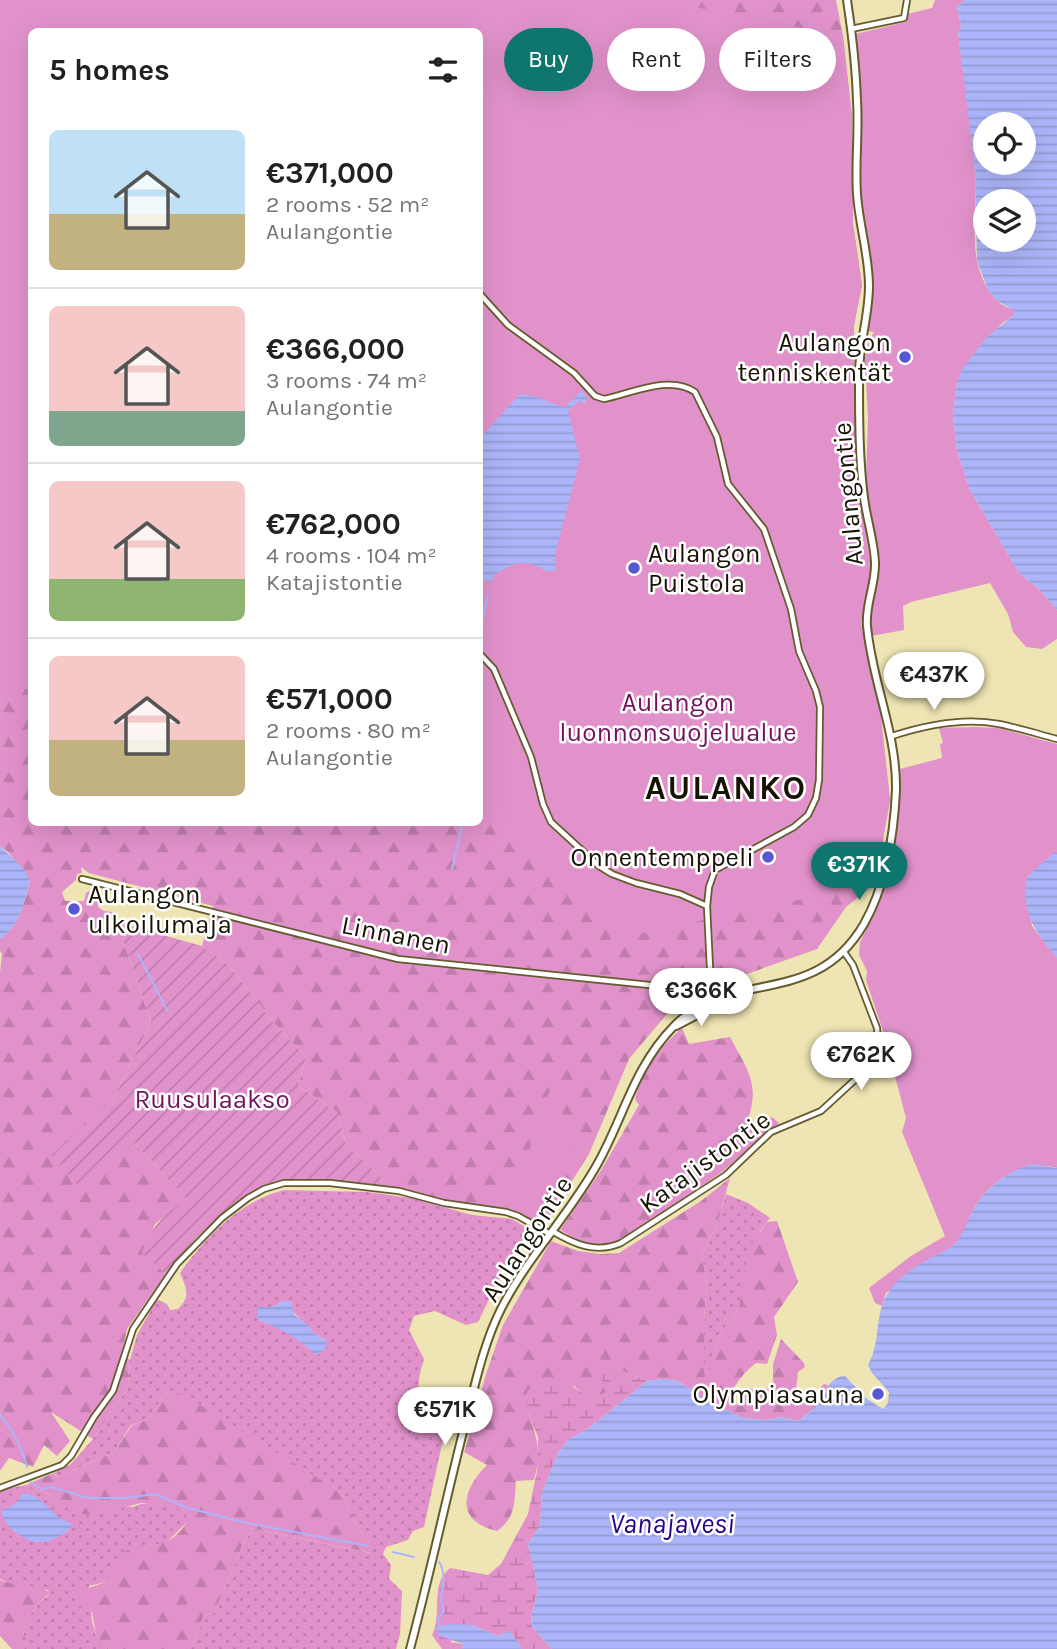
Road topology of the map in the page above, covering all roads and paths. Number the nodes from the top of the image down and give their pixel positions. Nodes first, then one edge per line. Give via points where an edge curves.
1 (847, 0) edge
2 (906, 0) edge
3 (851, 29) junction
4 (483, 298) edge
5 (483, 657) edge
6 (892, 736) junction
7 (1057, 739) edge
8 (82, 879) dead end
9 (706, 906) junction
10 (844, 952) junction
11 (711, 980) junction
12 (719, 998) junction
13 (551, 1233) junction
14 (0, 1488) edge
15 (410, 1649) edge

1 - 3 street, Aulangontie
2 - 3 street via 904,18
3 - 6 street, Aulangontie via 858,104 857,195 869,279 859,354 863,495 875,559 867,626
4 - 9 street via 508,325 569,369 597,398 669,386 695,392 717,438 728,484 764,529 792,609 799,651 818,699 816,799 808,815 794,827 715,870
5 - 9 street via 494,669 531,757 551,822 612,874
6 - 7 street via 941,723 975,722
6 - 10 street, Aulangontie via 896,792 886,864 865,921
8 - 11 street, Linnanen via 398,959 659,986
9 - 11 street
10 - 12 street, Aulangontie via 796,981
10 - 13 street, Katajistontie via 877,1028 878,1049 870,1066 821,1111 771,1132 726,1175 621,1243 591,1248
11 - 12 street via 711,991
12 - 13 street, Aulangontie via 671,1028 656,1045 603,1155
13 - 14 street, Katajistontie via 506,1213 399,1191 330,1183 284,1183 264,1189 222,1218 177,1264 133,1329 113,1391 71,1456 62,1465
13 - 15 street, Aulangontie via 502,1308 486,1347

